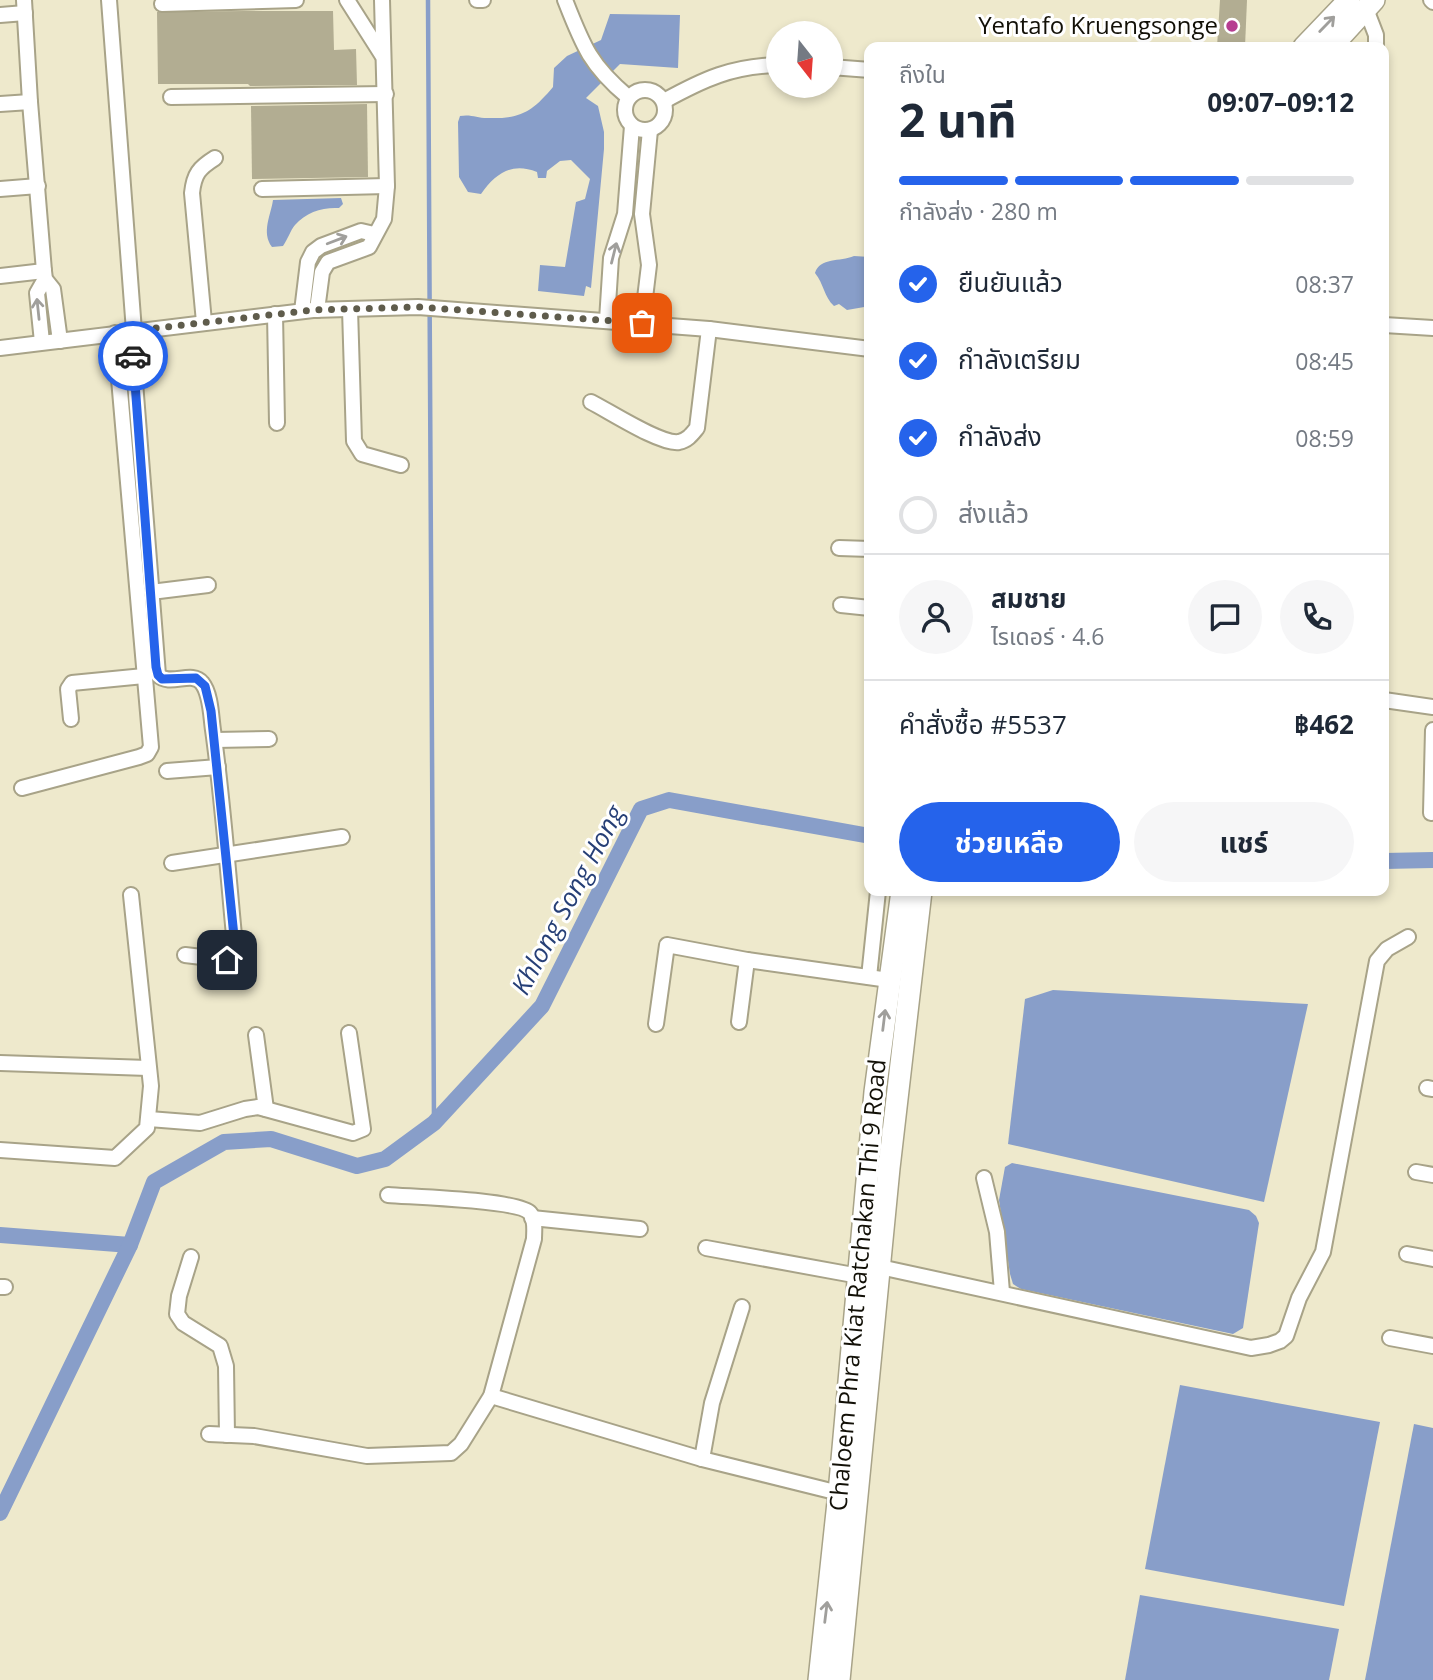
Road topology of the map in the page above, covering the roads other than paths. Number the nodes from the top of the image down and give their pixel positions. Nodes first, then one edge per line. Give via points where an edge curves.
1 (109, 0) edge
2 (296, 0) edge
3 (347, 0) edge
4 (382, 0) edge
5 (477, 0) edge
6 (483, 0) edge
7 (565, 0) edge
8 (1363, 3) edge
9 (162, 4) dead end
10 (25, 6) edge
11 (0, 15) edge
12 (1311, 42) edge
13 (1335, 42) edge
14 (1376, 42) edge
15 (383, 56) junction
16 (766, 66) edge
17 (844, 68) edge
18 (864, 70) edge
19 (386, 94) junction
20 (171, 97) dead end
21 (628, 97) junction
22 (30, 102) junction
23 (664, 102) junction
24 (0, 104) edge
25 (632, 126) junction
26 (650, 130) junction
27 (215, 158) dead end
28 (38, 186) junction
29 (387, 186) junction
30 (0, 189) edge
31 (262, 189) dead end
32 (625, 214) junction
33 (642, 214) junction
34 (45, 275) junction
35 (0, 276) edge
36 (350, 309) junction
37 (310, 311) junction
38 (275, 314) junction
39 (607, 320) junction
40 (204, 323) junction
41 (642, 323) junction
42 (1389, 325) edge
43 (1433, 328) edge
44 (709, 329) junction
45 (132, 331) junction
46 (115, 333) junction
47 (60, 341) junction
48 (42, 342) junction
49 (0, 348) edge
50 (864, 348) edge
51 (591, 402) dead end
52 (277, 423) dead end
53 (401, 465) dead end
54 (839, 548) dead end
55 (864, 549) edge
56 (208, 585) dead end
57 (150, 592) junction
58 (841, 606) dead end
59 (864, 608) edge
60 (144, 676) junction
61 (1389, 701) edge
62 (1433, 707) edge
63 (71, 719) dead end
64 (1433, 730) edge
65 (270, 739) dead end
66 (215, 740) junction
67 (218, 767) junction
68 (167, 771) dead end
69 (22, 788) dead end
70 (1431, 813) dead end
71 (342, 837) dead end
72 (226, 856) junction
73 (172, 863) dead end
74 (131, 895) dead end
75 (878, 896) edge
76 (903, 896) edge
77 (919, 896) edge
78 (907, 931) junction
79 (1408, 937) dead end
80 (185, 955) dead end
81 (747, 960) junction
82 (879, 978) junction
83 (739, 1022) dead end
84 (656, 1024) dead end
85 (349, 1033) dead end
86 (256, 1035) dead end
87 (0, 1063) edge
88 (148, 1068) junction
89 (266, 1109) junction
90 (149, 1119) junction
91 (0, 1150) edge
92 (1416, 1172) dead end
93 (1433, 1175) edge
94 (984, 1178) dead end
95 (388, 1195) dead end
96 (528, 1212) junction
97 (640, 1229) dead end
98 (706, 1248) dead end
99 (1407, 1254) dead end
100 (191, 1257) dead end
101 (1433, 1259) edge
102 (880, 1267) junction
103 (859, 1276) junction
104 (1002, 1292) junction
105 (742, 1307) dead end
106 (1390, 1338) dead end
107 (1433, 1346) edge
108 (491, 1396) junction
109 (209, 1434) dead end
110 (227, 1434) junction
111 (702, 1459) junction
112 (839, 1493) junction
113 (819, 1680) edge
114 (839, 1680) edge

1 - 45 street
2 - 9 street
3 - 15 street
4 - 15 street
5 - 6 street
7 - 21 street via 584,48 606,78
12 -> 8 main road
8 - 13 main road
8 - 14 street
10 - 11 street
10 - 22 street
15 - 19 street
16 - 23 street via 725,72
17 - 18 street
19 - 20 street
19 - 29 street
21 - 23 street via 648,89
21 - 25 street via 624,111
22 - 24 street
22 - 28 street
23 - 26 street via 665,116
25 - 26 street
25 - 32 street
26 - 33 street
27 - 40 street via 201,167 192,194
28 - 30 street
28 - 34 street
29 - 31 street
29 - 37 street via 384,219 374,234 361,231 313,252 308,262
32 - 33 street
39 -> 32 street via 611,258
33 - 41 street via 649,265
34 - 35 street
34 - 47 street via 53,289
48 -> 34 street via 37,293
36 - 37 street
36 - 39 street via 418,307
36 - 53 street via 354,441 362,454
37 - 38 street
38 - 40 street
38 - 52 street
39 - 41 street
40 - 45 street
41 - 44 street
42 - 43 street
44 - 50 street
44 - 51 street via 697,428 690,437 680,442 663,439
45 - 46 street
45 - 57 street
46 - 47 street
46 - 60 street
47 - 48 street
48 - 49 street
54 - 55 street
56 - 57 street
57 - 66 street via 158,675 166,680 201,681
58 - 59 street
60 - 63 street via 72,683 68,689
60 - 69 street via 151,747 147,754
61 - 62 street
64 - 70 street
65 - 66 street
66 - 67 street
67 - 68 street
67 - 72 street
71 - 72 street
72 - 73 street
72 - 80 street via 235,954 227,960
74 - 88 street
75 - 82 street
76 - 78 main road, Chaloem Phra Kiat Ratchakan Thi 9 Road
77 - 78 main road, Chaloem Phra Kiat Ratchakan Thi 9 Road
78 - 82 main road, Chaloem Phra Kiat Ratchakan Thi 9 Road
78 - 102 main road, Chaloem Phra Kiat Ratchakan Thi 9 Road
79 - 104 street via 1377,961 1323,1252 1298,1298 1286,1336 1251,1348
81 - 82 street
81 - 83 street
81 - 84 street via 667,945
103 -> 82 main road, Chaloem Phra Kiat Ratchakan Thi 9 Road via 875,1092
85 - 89 street via 363,1129 353,1133
86 - 89 street
87 - 88 street
88 - 90 street
89 - 90 street via 245,1109 200,1123
90 - 91 street via 147,1128 115,1158
92 - 93 street
94 - 104 street via 997,1232
95 - 96 street via 472,1201
96 - 97 street
96 - 108 street via 534,1239
98 - 103 street
99 - 101 street
100 - 110 street via 177,1314 183,1323 220,1346 226,1366
102 - 104 street
102 - 114 main road, Chaloem Phra Kiat Ratchakan Thi 9 Road
103 - 112 main road, Chaloem Phra Kiat Ratchakan Thi 9 Road
105 - 111 street via 712,1403
106 - 107 street
108 - 110 street via 451,1453 367,1456
108 - 111 street
109 - 110 street
111 - 112 street
113 -> 112 main road, Chaloem Phra Kiat Ratchakan Thi 9 Road

